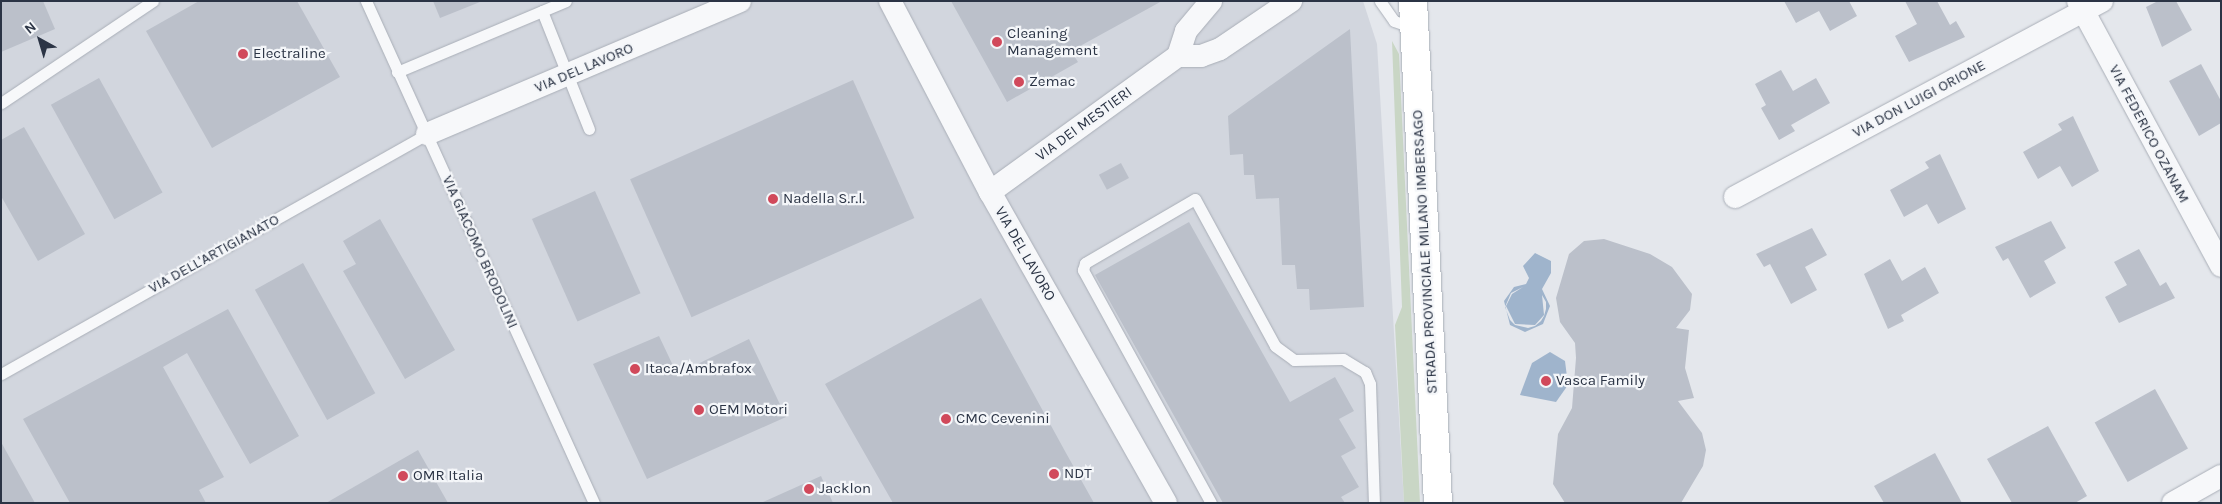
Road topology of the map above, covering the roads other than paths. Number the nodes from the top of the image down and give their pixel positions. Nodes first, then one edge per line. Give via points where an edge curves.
1 (153, 1) edge
2 (366, 1) edge
3 (566, 1) edge
4 (740, 1) edge
5 (890, 1) edge
6 (1211, 1) edge
7 (1291, 1) edge
8 (1380, 1) edge
9 (2088, 4) edge
10 (542, 11) junction
11 (1414, 14) edge
12 (1178, 56) junction
13 (397, 72) junction
14 (567, 75) junction
15 (1, 103) edge
16 (589, 129) dead end
17 (427, 134) junction
18 (990, 192) junction
19 (1735, 197) dead end
20 (2221, 266) edge
21 (1, 374) edge
22 (2221, 476) edge
23 (594, 503) edge
24 (1166, 503) edge
25 (1211, 503) edge
26 (1374, 503) edge
27 (1438, 503) edge
28 (2172, 503) edge

1 - 15 lane
2 - 13 lane, VIA GIACOMO BRODOLINI
3 - 10 lane
4 - 14 street, VIA DEL LAVORO
5 - 18 street, VIA DEL LAVORO
6 - 12 street via 1186,31
7 - 12 street via 1220,49 1202,56
8 - 11 lane via 1394,21
9 - 19 street, VIA DON LUIGI ORIONE
9 - 20 street, VIA FEDERICO OZANAM
10 - 13 lane
10 - 14 lane
11 - 27 main road, STRADA PROVINCIALE MILANO IMBERSAGO
12 - 18 street, VIA DEI MESTIERI
13 - 17 lane, VIA GIACOMO BRODOLINI
14 - 16 lane
14 - 17 street, VIA DEL LAVORO
17 - 21 lane, VIA DELL'ARTIGIANATO
17 - 23 lane, VIA GIACOMO BRODOLINI
18 - 24 street, VIA DEL LAVORO
22 - 28 street
25 - 26 lane via 1083,270 1085,263 1195,199 1275,346 1294,360 1343,359 1365,372 1370,384

